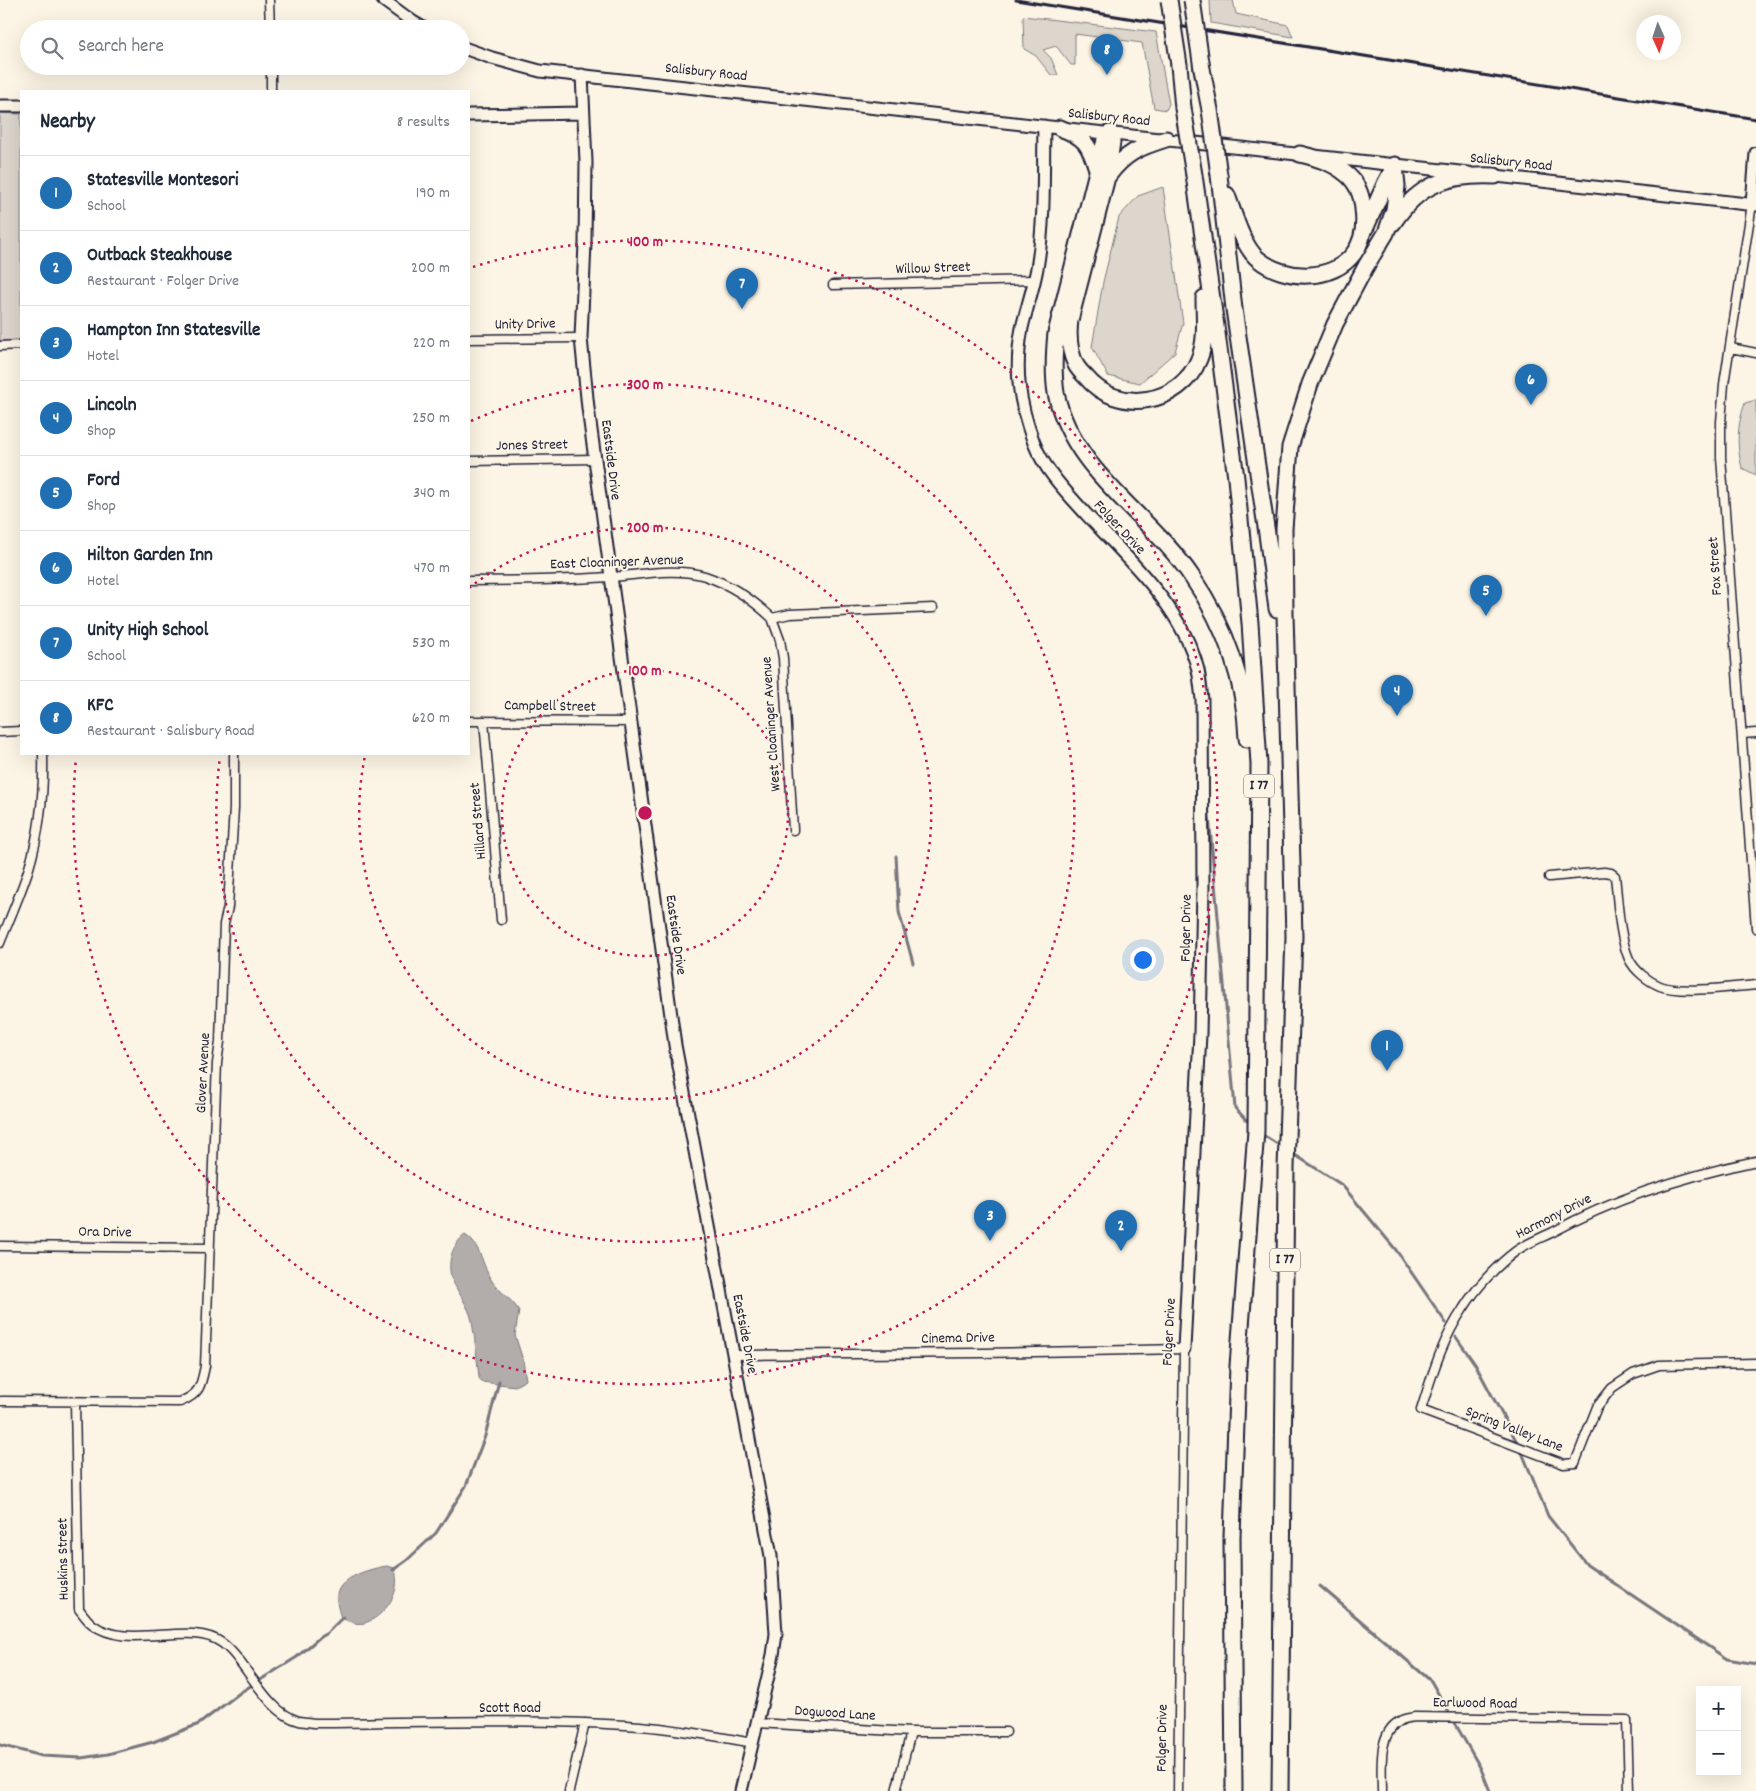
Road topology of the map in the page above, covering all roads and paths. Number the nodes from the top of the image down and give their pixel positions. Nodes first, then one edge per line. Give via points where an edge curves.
1 (269, 0) edge
2 (382, 0) edge
3 (1169, 0) edge
4 (1192, 0) edge
5 (270, 20) edge
6 (410, 20) edge
7 (470, 50) edge
8 (271, 75) edge
9 (582, 75) junction
10 (271, 90) edge
11 (0, 106) edge
12 (20, 106) edge
13 (583, 113) junction
14 (470, 115) edge
15 (1044, 126) junction
16 (1060, 128) junction
17 (1110, 133) junction
18 (1166, 139) junction
19 (1756, 153) edge
20 (1300, 154) junction
21 (1395, 165) junction
22 (1102, 173) junction
23 (1219, 175) junction
24 (1495, 176) junction
25 (1754, 205) edge
26 (1199, 208) junction
27 (1386, 232) junction
28 (1363, 236) junction
29 (1034, 280) junction
30 (833, 285) dead end
31 (581, 338) junction
32 (470, 340) edge
33 (20, 345) edge
34 (0, 346) edge
35 (1731, 348) junction
36 (1756, 353) edge
37 (595, 459) junction
38 (470, 461) edge
39 (610, 577) junction
40 (470, 581) edge
41 (933, 608) dead end
42 (772, 618) junction
43 (1288, 700) junction
44 (470, 721) edge
45 (484, 721) junction
46 (632, 722) junction
47 (20, 731) edge
48 (0, 732) edge
49 (1742, 734) junction
50 (1756, 734) edge
51 (43, 755) edge
52 (234, 755) edge
53 (792, 830) dead end
54 (1549, 877) dead end
55 (501, 920) dead end
56 (1756, 928) edge
57 (0, 943) edge
58 (1756, 985) edge
59 (1257, 986) junction
60 (1756, 1161) edge
61 (0, 1246) edge
62 (210, 1248) junction
63 (1184, 1349) junction
64 (733, 1355) junction
65 (1756, 1363) edge
66 (0, 1401) edge
67 (75, 1402) junction
68 (1421, 1410) joint
69 (272, 1702) joint
70 (585, 1723) junction
71 (757, 1723) junction
72 (911, 1732) junction
73 (1006, 1732) dead end
74 (752, 1744) junction
75 (569, 1791) edge
76 (741, 1791) edge
77 (896, 1791) edge
78 (1178, 1791) edge
79 (1234, 1791) edge
80 (1280, 1791) edge
81 (1382, 1791) edge
82 (1628, 1791) edge

1 - 5 street
2 - 6 street
3 - 26 highway, I 77, bridge
4 - 23 highway, I 77, bridge
7 - 9 street, Salisbury Road via 540,71
8 - 10 street
9 - 13 street, Eastside Drive
9 - 15 street, Salisbury Road
11 - 12 street
13 - 14 street
13 - 31 street, Eastside Drive via 586,162
15 - 16 street, Salisbury Road
15 - 29 street, Folger Drive via 1043,206
16 - 17 street, Salisbury Road
16 - 22 highway via 1076,134 1091,149
17 - 18 street, Salisbury Road
17 - 22 highway via 1104,144
18 - 20 street, Salisbury Road
18 - 22 highway via 1127,154
19 - 25 street
20 - 21 street, Salisbury Road
20 - 28 highway via 1324,160 1345,173 1356,185 1362,199
21 - 24 street, Salisbury Road
21 - 27 highway via 1394,210
21 - 28 highway
22 - 26 highway via 1070,320 1069,344 1076,366 1090,383 1108,395 1129,401 1150,400 1164,395 1188,378 1199,359 1204,338 1204,273
22 - 59 highway via 1056,333 1053,363 1056,394 1065,423 1079,450 1192,576 1218,620 1237,668 1247,735
23 - 28 highway via 1244,239 1257,259 1277,271 1300,276 1323,273 1340,266 1354,253
23 - 43 highway, I 77 via 1234,309 1268,534
24 - 25 street, Salisbury Road
24 - 27 highway via 1444,180 1421,192
25 - 35 street, Fox Street
26 - 59 highway, I 77 via 1236,478 1250,623 1259,764
27 - 43 highway via 1335,324 1310,384 1290,447 1284,529
29 - 30 street, Willow Street
29 - 63 street, Folger Drive via 1017,365 1018,389 1034,443 1043,463 1058,482 1146,578 1174,616 1198,671 1203,733 1200,1034
31 - 32 street, Unity Drive
31 - 37 street, Eastside Drive
33 - 34 street
35 - 36 street
35 - 49 street, Fox Street via 1721,422
37 - 38 street, Jones Street
37 - 39 street, Eastside Drive
39 - 40 street, East Cloaninger Avenue
39 - 42 street, East Cloaninger Avenue via 676,572 704,576 754,600
39 - 46 street, Eastside Drive
41 - 42 street via 790,614
42 - 53 street, West Cloaninger Avenue via 782,658
43 - 80 highway, I 77 via 1294,936 1286,1168
44 - 45 street, Campbell Street
45 - 46 street, Campbell Street
45 - 55 street, Hillard Street
46 - 64 street, Eastside Drive via 675,1045
47 - 48 street
49 - 50 street
49 - 56 street, Fox Street
51 - 57 street via 39,822 29,868
52 - 62 street, Glover Avenue via 234,808 228,907 224,924
54 - 58 street via 1604,872 1615,876 1623,940 1630,960 1643,977 1662,987 1683,990
59 - 79 highway, I 77 via 1256,1131 1238,1366 1232,1537
60 - 68 street, Harmony Drive via 1708,1171 1643,1191 1580,1217 1517,1251 1489,1277 1463,1309 1442,1345
61 - 62 street, Ora Drive
62 - 67 street, Glover Avenue via 206,1366 202,1383 192,1398 180,1402
63 - 64 street, Cinema Drive
63 - 78 street, Folger Drive
64 - 71 street, Eastside Drive via 770,1550 774,1595 776,1634
65 - 68 street, Spring Valley Lane via 1659,1365 1632,1374 1612,1388 1596,1407 1575,1463 1564,1464
66 - 67 street
67 - 69 street, Huskins Street via 79,1610 92,1624 108,1633 136,1636 194,1634 222,1642
69 - 70 street, Scott Road via 284,1714 298,1721 314,1723
70 - 74 street, Scott Road via 697,1733
70 - 75 street
71 - 72 street, Dogwood Lane
71 - 74 street, Eastside Drive
72 - 73 street, Dogwood Lane
72 - 77 street
74 - 76 street, Eastside Drive
81 - 82 street, Earlwood Road via 1383,1748 1388,1732 1399,1721 1415,1717 1627,1720

